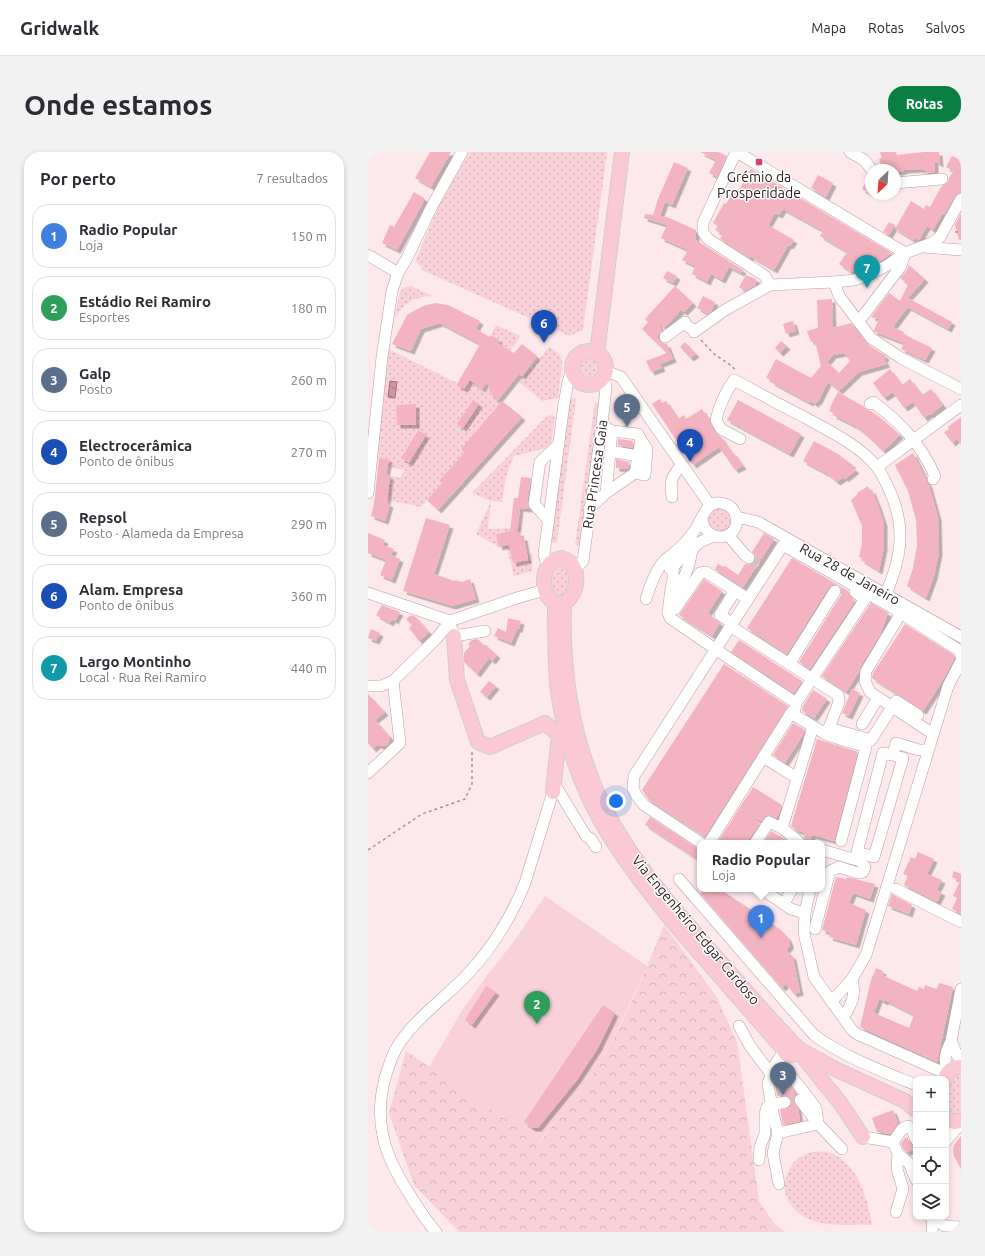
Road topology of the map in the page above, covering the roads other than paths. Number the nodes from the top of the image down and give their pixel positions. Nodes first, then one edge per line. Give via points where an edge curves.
1 (462, 152) edge
2 (622, 152) edge
3 (737, 152) edge
4 (850, 152) edge
5 (867, 164) edge
6 (942, 179) dead end
7 (901, 182) edge
8 (961, 199) edge
9 (923, 247) junction
10 (961, 250) edge
11 (905, 253) junction
12 (368, 255) edge
13 (398, 273) junction
14 (834, 282) junction
15 (770, 285) junction
16 (863, 316) dead end
17 (665, 337) dead end
18 (597, 353) junction
19 (572, 369) junction
20 (605, 373) junction
21 (961, 389) edge
22 (870, 404) dead end
23 (961, 405) edge
24 (602, 424) junction
25 (612, 431) junction
26 (740, 439) dead end
27 (914, 439) junction
28 (641, 440) junction
29 (560, 444) junction
30 (610, 451) junction
31 (638, 456) junction
32 (681, 465) junction
33 (876, 467) junction
34 (635, 473) junction
35 (933, 479) dead end
36 (368, 493) edge
37 (606, 493) junction
38 (672, 497) dead end
39 (710, 505) junction
40 (589, 509) junction
41 (737, 517) junction
42 (702, 519) junction
43 (549, 521) junction
44 (728, 535) junction
45 (714, 536) junction
46 (692, 549) junction
47 (674, 554) junction
48 (758, 564) junction
49 (547, 566) junction
50 (673, 566) junction
51 (575, 569) junction
52 (848, 583) junction
53 (545, 590) junction
54 (735, 591) junction
55 (835, 591) dead end
56 (368, 593) edge
57 (886, 594) junction
58 (670, 597) junction
59 (748, 599) junction
60 (559, 603) junction
61 (668, 612) junction
62 (901, 613) junction
63 (450, 621) junction
64 (731, 625) junction
65 (485, 630) dead end
66 (454, 636) junction
67 (961, 637) edge
68 (716, 649) junction
69 (961, 657) edge
70 (961, 661) edge
71 (789, 664) junction
72 (813, 678) junction
73 (393, 681) junction
74 (368, 686) edge
75 (878, 698) junction
76 (892, 707) junction
77 (794, 708) junction
78 (918, 714) dead end
79 (862, 724) dead end
80 (813, 727) junction
81 (826, 731) junction
82 (932, 734) junction
83 (927, 750) junction
84 (893, 755) junction
85 (763, 757) junction
86 (368, 773) edge
87 (797, 778) junction
88 (555, 786) junction
89 (782, 828) junction
90 (697, 840) edge
91 (711, 840) edge
92 (757, 840) edge
93 (797, 840) edge
94 (841, 841) dead end
95 (596, 847) dead end
96 (825, 851) edge
97 (678, 879) dead end
98 (896, 889) dead end
99 (825, 891) edge
100 (768, 892) edge
101 (790, 892) edge
102 (825, 892) edge
103 (810, 893) edge
104 (823, 899) junction
105 (784, 904) junction
106 (671, 912) junction
107 (805, 913) junction
108 (961, 922) edge
109 (815, 929) dead end
110 (852, 979) junction
111 (961, 989) edge
112 (832, 1001) junction
113 (844, 1017) junction
114 (739, 1026) dead end
115 (951, 1041) junction
116 (788, 1049) junction
117 (961, 1060) edge
118 (774, 1071) junction
119 (951, 1073) edge
120 (780, 1082) tunnel mouth
121 (913, 1084) edge
122 (800, 1100) tunnel mouth
123 (910, 1101) edge
124 (786, 1102) dead end
125 (772, 1105) junction
126 (949, 1120) edge
127 (961, 1122) edge
128 (818, 1124) junction
129 (913, 1132) edge
130 (778, 1133) junction
131 (863, 1137) joint
132 (949, 1137) edge
133 (893, 1142) junction
134 (842, 1149) dead end
135 (898, 1154) junction
136 (913, 1159) edge
137 (759, 1160) dead end
138 (913, 1173) edge
139 (779, 1184) dead end
140 (896, 1212) dead end
141 (932, 1220) edge
142 (935, 1220) edge
143 (961, 1227) edge
144 (961, 1231) edge
145 (436, 1232) edge
146 (932, 1232) edge
147 (956, 1232) edge

1 - 13 street
2 - 18 main road
3 - 11 street
3 - 15 street via 703,223 704,232 708,239 766,276
4 - 5 street
6 - 7 street
8 - 9 street via 940,237
9 - 10 street
9 - 11 street
11 - 14 street via 869,275
11 - 16 street via 901,266
12 - 13 street
13 - 36 street via 392,291 382,358
14 - 15 street
14 - 21 street via 839,296 871,338 901,358
15 - 17 street via 725,310 695,331 686,326 685,322
18 - 19 main road via 582,352 574,359
18 - 20 main road via 604,360
19 - 20 main road via 575,378 588,385 597,383
19 - 29 street via 564,404
20 - 24 street, Rua Princesa Gaia
20 - 32 street via 621,377
22 - 27 street via 873,402 893,417
23 - 27 street
24 - 25 street
24 - 40 street, Rua Princesa Gaia
25 - 28 street via 638,434
25 - 30 street
26 - 33 street via 721,429 716,420 723,412 726,391 734,380 845,440
27 - 33 street
27 - 35 street via 928,460 935,476
28 - 31 street
28 - 34 street via 647,449 645,475
29 - 43 street
29 - 43 street via 540,462 534,504
30 - 31 street
30 - 37 street
31 - 34 street
32 - 38 street via 672,476
32 - 39 street
33 - 57 street via 888,486 900,523 900,551
34 - 37 street
37 - 40 street
39 - 41 street via 726,504
39 - 42 street
40 - 51 street, Rua Princesa Gaia via 583,561
41 - 44 street via 734,529
41 - 57 street, Rua 28 de Janeiro via 758,522
42 - 45 street via 705,530
42 - 47 street via 693,534
43 - 49 street via 544,554
44 - 45 street
44 - 48 street via 745,555
45 - 46 street
46 - 50 street
46 - 58 street via 688,568 677,591
47 - 50 street
47 - 50 street via 664,561 646,599
48 - 52 street via 783,545
48 - 59 street
49 - 51 main road via 552,561 562,558 567,559
49 - 53 main road
50 - 58 street
51 - 60 main road via 577,582 574,592 571,598
52 - 62 street
52 - 72 street via 849,588 865,599
53 - 60 main road via 548,598
53 - 63 street
54 - 59 street
54 - 61 street via 706,572 700,573 675,609
54 - 64 street via 720,615
55 - 71 street
56 - 63 street
57 - 67 street, Rua 28 de Janeiro
58 - 61 street
59 - 64 street
60 - 106 main road, Via Engenheiro Edgar Cardoso via 563,624 562,681 588,772 618,833
61 - 68 street via 670,618
62 - 69 street via 960,651
62 - 75 street via 866,671 865,681 870,692
63 - 66 street
63 - 73 street via 437,638
64 - 68 street
64 - 71 street
65 - 66 street
66 - 88 main road via 457,680 478,742 490,747 545,723 559,735
68 - 77 street
68 - 90 street via 634,776 633,782 636,795 644,805
70 - 82 street via 948,686
71 - 72 street
72 - 77 street
72 - 81 street via 838,695 839,702
73 - 74 street via 381,686
73 - 86 street via 400,743
75 - 76 street
75 - 79 street
76 - 78 street via 896,701
76 - 81 street via 871,740
76 - 82 street
77 - 80 street
77 - 85 street
80 - 81 street
80 - 87 street
81 - 94 street via 830,736 866,748
82 - 83 street
83 - 84 street via 896,743
83 - 110 street via 866,955
84 - 84 street via 902,758 874,857 857,852 883,753
85 - 87 street
85 - 91 street
87 - 89 street
88 - 95 street via 586,836
88 - 145 street via 525,883 504,926 476,965 406,1035 395,1050 384,1083 380,1120 388,1156 399,1179
89 - 92 street via 769,822
89 - 93 street
96 - 99 street via 860,861 866,867 863,872 858,873 839,867 830,871
97 - 121 street via 814,1036
98 - 108 street
100 - 105 street
101 - 105 street
102 - 104 street
103 - 104 street
103 - 107 street
104 - 109 street
105 - 107 street
106 - 116 main road, Via Engenheiro Edgar Cardoso
106 - 116 main road, Via Engenheiro Edgar Cardoso via 766,1028
107 - 112 street via 804,933 814,977
110 - 112 street
110 - 113 street via 855,990 851,1006
111 - 115 street
112 - 113 street
113 - 119 street via 857,1034
114 - 118 street via 752,1050
115 - 117 street
115 - 119 street via 945,1064
116 - 118 street via 776,1063
116 - 123 main road
116 - 131 main road, Via Engenheiro Edgar Cardoso via 841,1104
118 - 120 street
118 - 125 street via 768,1084
118 - 128 street via 790,1075 816,1108
122 - 128 street
124 - 125 street
125 - 130 street
125 - 137 street via 767,1107 765,1114 765,1134
126 - 127 main road
127 - 132 street
128 - 130 street
128 - 134 street
129 - 133 street via 908,1126 902,1129
130 - 139 street via 773,1152
131 - 133 street
133 - 135 street
135 - 136 street
135 - 138 street via 909,1163
135 - 140 street via 897,1169 903,1189
141 - 146 street
142 - 143 street via 945,1226
144 - 147 street

